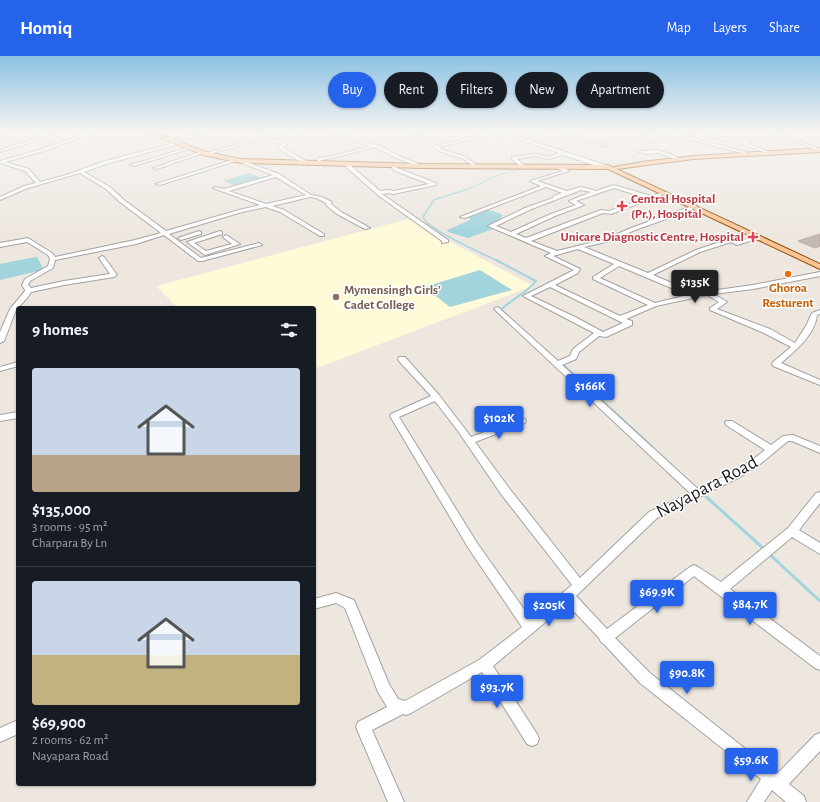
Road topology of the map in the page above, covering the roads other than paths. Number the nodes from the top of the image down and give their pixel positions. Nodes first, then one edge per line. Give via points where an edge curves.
1 (393, 165) edge
2 (13, 166) edge
3 (96, 166) edge
4 (162, 166) edge
5 (218, 166) edge
6 (253, 166) edge
7 (348, 166) edge
8 (417, 166) edge
9 (422, 166) joint
10 (476, 166) joint
11 (602, 166) edge
12 (627, 166) edge
13 (524, 167) joint
14 (559, 167) junction
15 (155, 168) dead end
16 (612, 168) junction
17 (79, 171) junction
18 (277, 175) junction
19 (39, 184) junction
20 (158, 184) dead end
21 (545, 186) junction
22 (215, 188) dead end
23 (224, 190) junction
24 (596, 192) junction
25 (378, 193) junction
26 (567, 193) junction
27 (664, 193) junction
28 (310, 196) junction
29 (0, 198) edge
30 (651, 198) junction
31 (267, 205) junction
32 (695, 207) junction
33 (488, 208) junction
34 (495, 211) dead end
35 (502, 214) dead end
36 (509, 216) junction
37 (463, 217) dead end
38 (190, 227) junction
39 (367, 228) dead end
40 (198, 233) junction
41 (220, 233) junction
42 (166, 234) junction
43 (512, 234) junction
44 (322, 235) dead end
45 (226, 237) junction
46 (758, 237) junction
47 (181, 238) dead end
48 (527, 240) junction
49 (444, 242) dead end
50 (0, 245) edge
51 (259, 245) dead end
52 (195, 246) junction
53 (579, 247) junction
54 (185, 249) junction
55 (556, 253) junction
56 (102, 258) dead end
57 (53, 259) junction
58 (820, 261) edge
59 (618, 264) dead end
60 (820, 267) edge
61 (820, 274) edge
62 (649, 275) junction
63 (550, 285) junction
64 (28, 291) junction
65 (707, 293) junction
66 (695, 295) junction
67 (654, 305) junction
68 (497, 309) dead end
69 (820, 312) edge
70 (622, 318) junction
71 (599, 332) junction
72 (0, 341) edge
73 (796, 346) junction
74 (402, 359) dead end
75 (557, 364) junction
76 (16, 365) edge
77 (0, 369) edge
78 (820, 384) edge
79 (436, 397) junction
80 (16, 415) edge
81 (0, 418) edge
82 (522, 421) dead end
83 (729, 423) dead end
84 (469, 440) junction
85 (772, 450) junction
86 (820, 450) edge
87 (696, 493) junction
88 (819, 500) edge
89 (792, 531) junction
90 (820, 549) edge
91 (579, 586) junction
92 (721, 589) junction
93 (568, 596) junction
94 (316, 603) edge
95 (530, 628) junction
96 (605, 638) junction
97 (484, 664) junction
98 (820, 664) edge
99 (400, 708) junction
100 (16, 728) edge
101 (0, 735) edge
102 (532, 739) dead end
103 (820, 740) edge
104 (774, 781) junction
105 (396, 802) edge
106 (755, 802) edge
107 (798, 802) edge

1 - 25 street via 395,169 434,184 393,193
2 - 19 street via 27,170
3 - 17 street
4 - 15 street
5 - 20 street
6 - 18 street
7 - 25 street
8 - 9 main road
9 - 10 main road
10 - 13 main road
11 - 16 street
12 - 16 main road
13 - 14 main road
14 - 16 main road
14 - 21 street via 566,172 532,181
16 - 27 main road
16 - 58 main road via 669,190
17 - 19 street
17 - 42 street via 108,188
18 - 23 street
18 - 28 street
19 - 29 street via 21,188
21 - 26 street
21 - 33 street
22 - 23 street
23 - 31 street
24 - 26 street via 580,188
24 - 30 street via 614,186
24 - 43 street via 571,201 581,205
25 - 49 street via 446,240
26 - 36 street
27 - 30 street
27 - 32 main road
28 - 31 street
28 - 39 street via 323,198 339,213
30 - 48 street via 608,213 603,211
31 - 38 street
31 - 44 street via 297,219
32 - 46 main road
32 - 53 street via 608,240
33 - 34 street
33 - 37 street
35 - 36 street
36 - 43 street via 491,226
38 - 40 street
38 - 42 street
40 - 41 street via 213,229
40 - 47 street
41 - 45 street
41 - 52 street via 190,242
42 - 54 street
42 - 57 street
43 - 48 street
45 - 52 street
45 - 52 street via 237,244 205,254
46 - 60 main road
46 - 62 street via 737,243 732,240 698,251
48 - 55 street
50 - 57 street via 28,240 50,254
51 - 54 street via 200,260
52 - 54 street
53 - 55 street
53 - 62 street
55 - 63 street via 548,256 577,269 576,272
56 - 64 street via 114,275 64,282
57 - 64 street via 51,267 26,280
59 - 67 street via 595,278
61 - 65 street
62 - 66 street
63 - 70 street
63 - 71 street via 526,296
64 - 72 street via 13,309
65 - 66 street
65 - 73 street via 724,302 712,309 767,331
66 - 67 street
67 - 70 street
68 - 75 street
69 - 73 street via 814,314
70 - 71 street via 629,323 603,335
71 - 75 street via 576,351 573,357
73 - 78 street via 776,364
74 - 79 street
75 - 87 street
76 - 77 street
79 - 84 street
79 - 95 street via 394,416 469,539
80 - 81 street
82 - 84 street
83 - 85 street
84 - 91 street via 504,491
85 - 86 street, Nayapara Road via 786,438
85 - 87 street, Nayapara Road via 737,475
87 - 91 street, Nayapara Road via 653,515
88 - 89 street
89 - 90 street
89 - 92 street
91 - 93 street, Nayapara Road
92 - 96 street via 694,570
92 - 98 street
93 - 95 street, Nayapara Road
93 - 96 street
94 - 99 street via 336,598 350,604 382,687 394,705
95 - 97 street, Nayapara Road
96 - 104 street via 645,678
97 - 99 street, Nayapara Road via 419,702
97 - 102 street
99 - 105 street, Nayapara Road via 363,728
100 - 101 street
103 - 104 street
104 - 106 street
104 - 107 street

